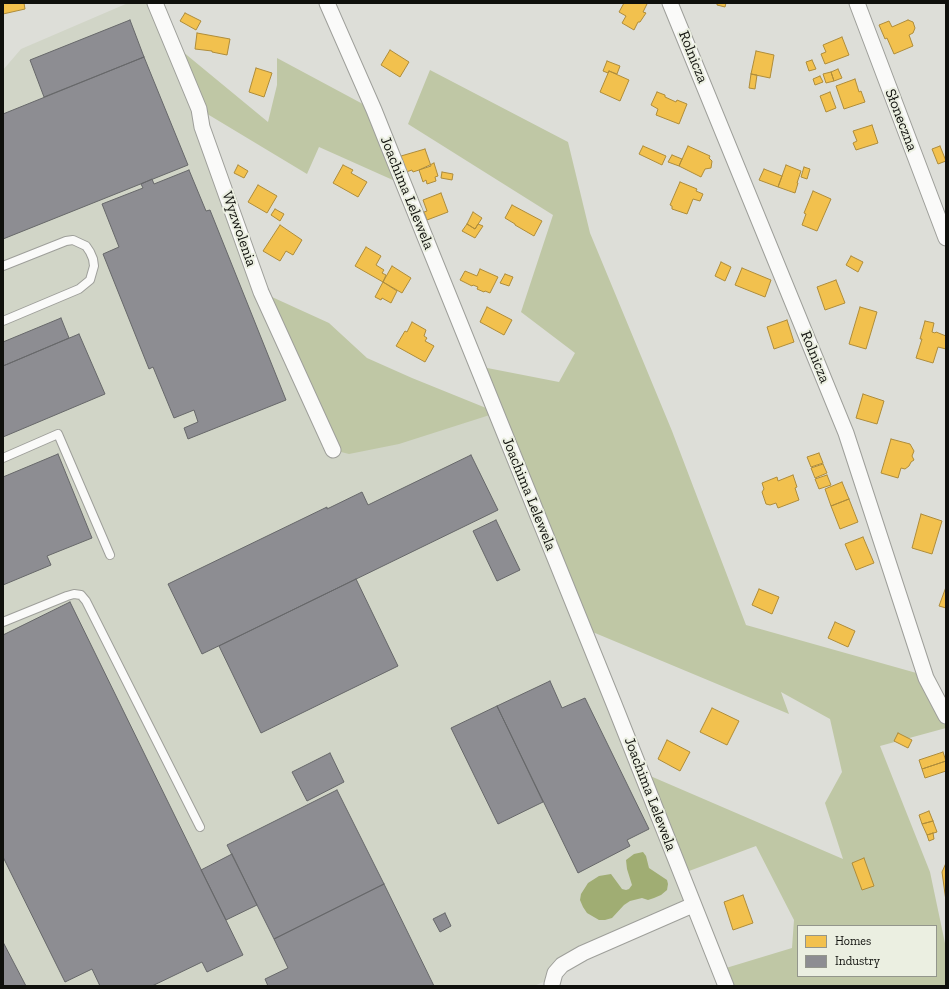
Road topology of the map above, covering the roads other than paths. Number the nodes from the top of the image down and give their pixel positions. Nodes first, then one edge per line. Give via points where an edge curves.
1 (155, 3) edge
2 (327, 3) edge
3 (670, 3) edge
4 (857, 3) edge
5 (946, 238) edge
6 (3, 266) edge
7 (3, 321) edge
8 (333, 450) dead end
9 (3, 458) edge
10 (110, 555) dead end
11 (3, 622) edge
12 (946, 716) edge
13 (200, 827) dead end
14 (693, 905) junction
15 (552, 986) edge
16 (726, 986) edge

1 - 8 street, Wyzwolenia via 199,109 202,127 261,292
2 - 14 street, Joachima Lelewela via 379,124
3 - 12 street, Rolnicza via 846,433 926,678
4 - 5 street, Słoneczna
6 - 7 lane via 73,240 80,242 90,252 94,266 90,280 78,289
9 - 10 lane via 58,434
11 - 13 lane via 67,596 81,595
14 - 15 street via 567,962 555,973
14 - 16 street, Joachima Lelewela

